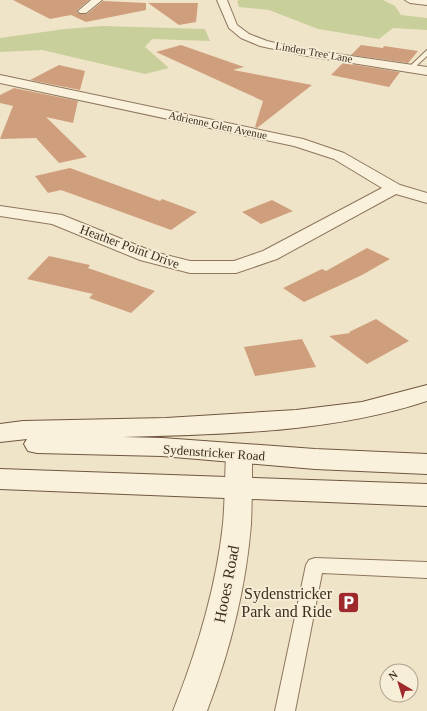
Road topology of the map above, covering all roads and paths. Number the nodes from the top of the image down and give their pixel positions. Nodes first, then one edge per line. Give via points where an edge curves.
1 (97, 0) edge
2 (222, 0) edge
3 (410, 0) edge
4 (427, 2) edge
5 (83, 11) dead end
6 (427, 52) edge
7 (411, 68) junction
8 (427, 71) edge
9 (0, 79) edge
10 (394, 188) junction
11 (427, 198) edge
12 (0, 212) edge
13 (427, 393) edge
14 (0, 433) edge
15 (0, 443) edge
16 (239, 454) junction
17 (427, 464) edge
18 (0, 479) edge
19 (238, 487) junction
20 (427, 495) edge
21 (427, 570) edge
22 (190, 711) edge
23 (285, 711) edge

1 - 5 street
2 - 7 street, Linden Tree Lane via 233,26 245,36 264,44
3 - 4 street
6 - 7 lane
7 - 8 street, Linden Tree Lane
9 - 10 street, Adrienne Glen Avenue via 298,142 339,156
10 - 11 street, Adrienne Glen Avenue
10 - 12 street, Heather Point Drive via 270,255 236,267 190,267 147,256 56,219
13 - 14 street via 369,409 319,417 166,427 23,430
15 - 16 street, Sydenstricker Road via 162,448
16 - 17 street, Sydenstricker Road
16 - 19 street, Hooes Road
18 - 19 street
19 - 20 street
19 - 22 street, Hooes Road via 235,545 230,570 209,661
21 - 23 lane via 315,565

